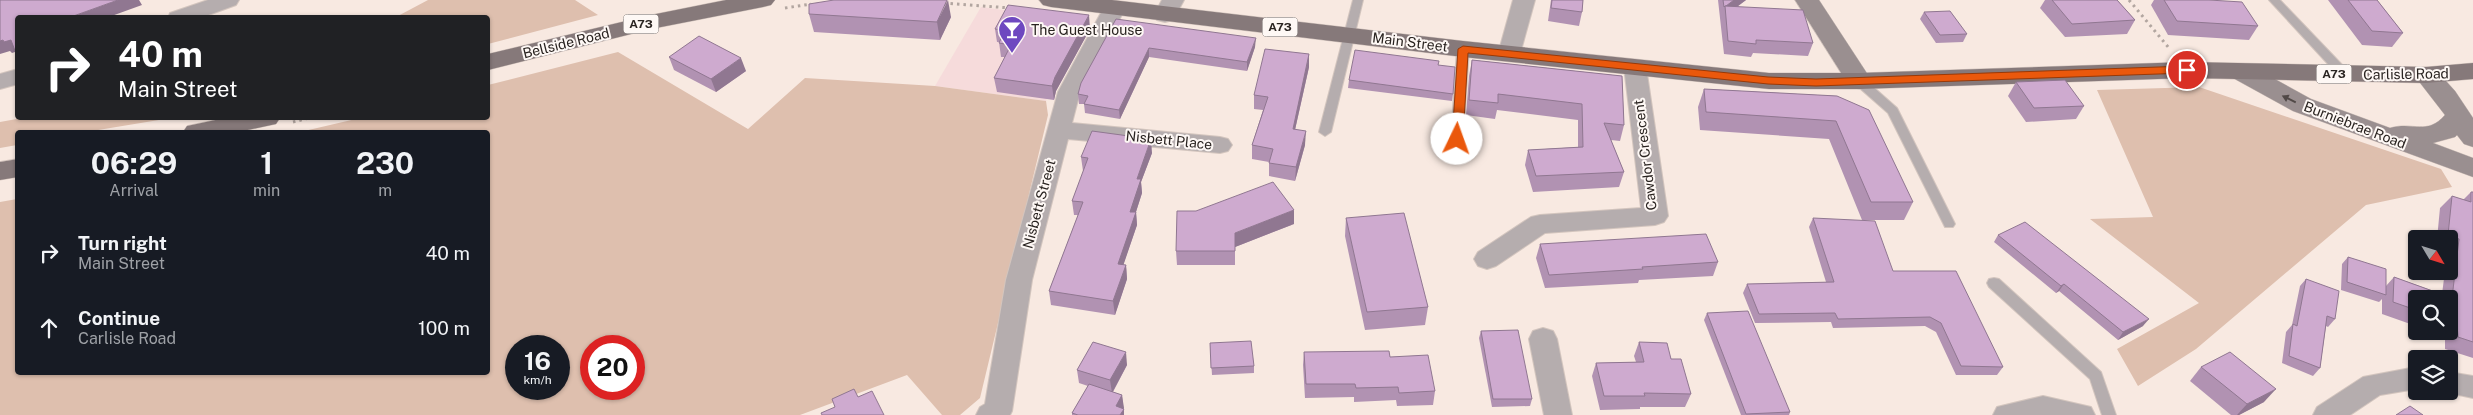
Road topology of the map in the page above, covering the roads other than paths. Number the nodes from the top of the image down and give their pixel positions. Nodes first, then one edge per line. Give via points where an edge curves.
1 (228, 0) edge
2 (763, 0) edge
3 (1051, 0) edge
4 (1358, 0) edge
5 (1524, 0) edge
6 (1807, 0) edge
7 (2274, 0) edge
8 (1169, 7) edge
9 (1114, 8) junction
10 (186, 15) edge
11 (1348, 35) junction
12 (1463, 49) junction
13 (1509, 54) junction
14 (490, 62) edge
15 (1634, 68) junction
16 (2473, 71) edge
17 (2242, 72) junction
18 (2344, 74) junction
19 (2426, 76) junction
20 (15, 77) edge
21 (1859, 81) junction
22 (0, 82) edge
23 (2459, 116) junction
24 (258, 120) edge
25 (206, 130) edge
26 (1059, 130) junction
27 (2367, 130) junction
28 (1325, 132) dead end
29 (2473, 138) edge
30 (1457, 139) dead end
31 (1220, 145) dead end
32 (15, 168) edge
33 (2473, 168) edge
34 (0, 171) edge
35 (1949, 224) dead end
36 (1487, 259) dead end
37 (1994, 283) dead end
38 (1543, 340) dead end
39 (2408, 379) edge
40 (2458, 384) edge
41 (2473, 387) edge
42 (994, 413) edge
43 (1558, 415) edge
44 (2006, 415) edge
45 (2081, 415) edge
46 (2109, 415) edge
47 (2327, 415) edge

1 - 10 street
2 - 14 main road, Bellside Road / A73 via 650,22
3 - 9 main road, Main Street / A73
4 - 11 lane
5 - 13 street
6 - 21 street
7 - 18 lane
8 - 9 main road, Main Street / A73
8 - 11 main road, Main Street / A73
9 - 26 street, Nisbett Street via 1069,92
11 - 12 main road, Main Street / A73
11 - 28 lane
12 - 13 main road, Main Street / A73
12 - 30 lane
13 - 15 main road, Main Street / A73
15 - 21 main road, Main Street / A73 via 1768,81
15 - 36 street, Cawdor Crescent via 1655,216 1540,224
16 - 19 main road, Carlisle Road / A73
17 - 18 main road, Carlisle Road / A73
17 - 21 main road, Carlisle Road / A73 via 2187,70
27 -> 17 street, Burniebrae Road via 2302,105
18 - 19 main road, Carlisle Road / A73
19 - 23 street via 2446,96
20 - 22 street
21 - 35 lane via 1894,111
23 - 27 street via 2446,132 2427,136
23 - 29 street
24 - 25 main road
26 - 31 street, Nisbett Place
26 - 42 street, Nisbett Street via 1019,280
27 - 33 street, Burniebrae Road
32 - 34 main road
37 - 46 lane via 2096,376
38 - 43 street
39 - 47 street via 2373,385
40 - 41 street
44 - 45 street via 2043,408

